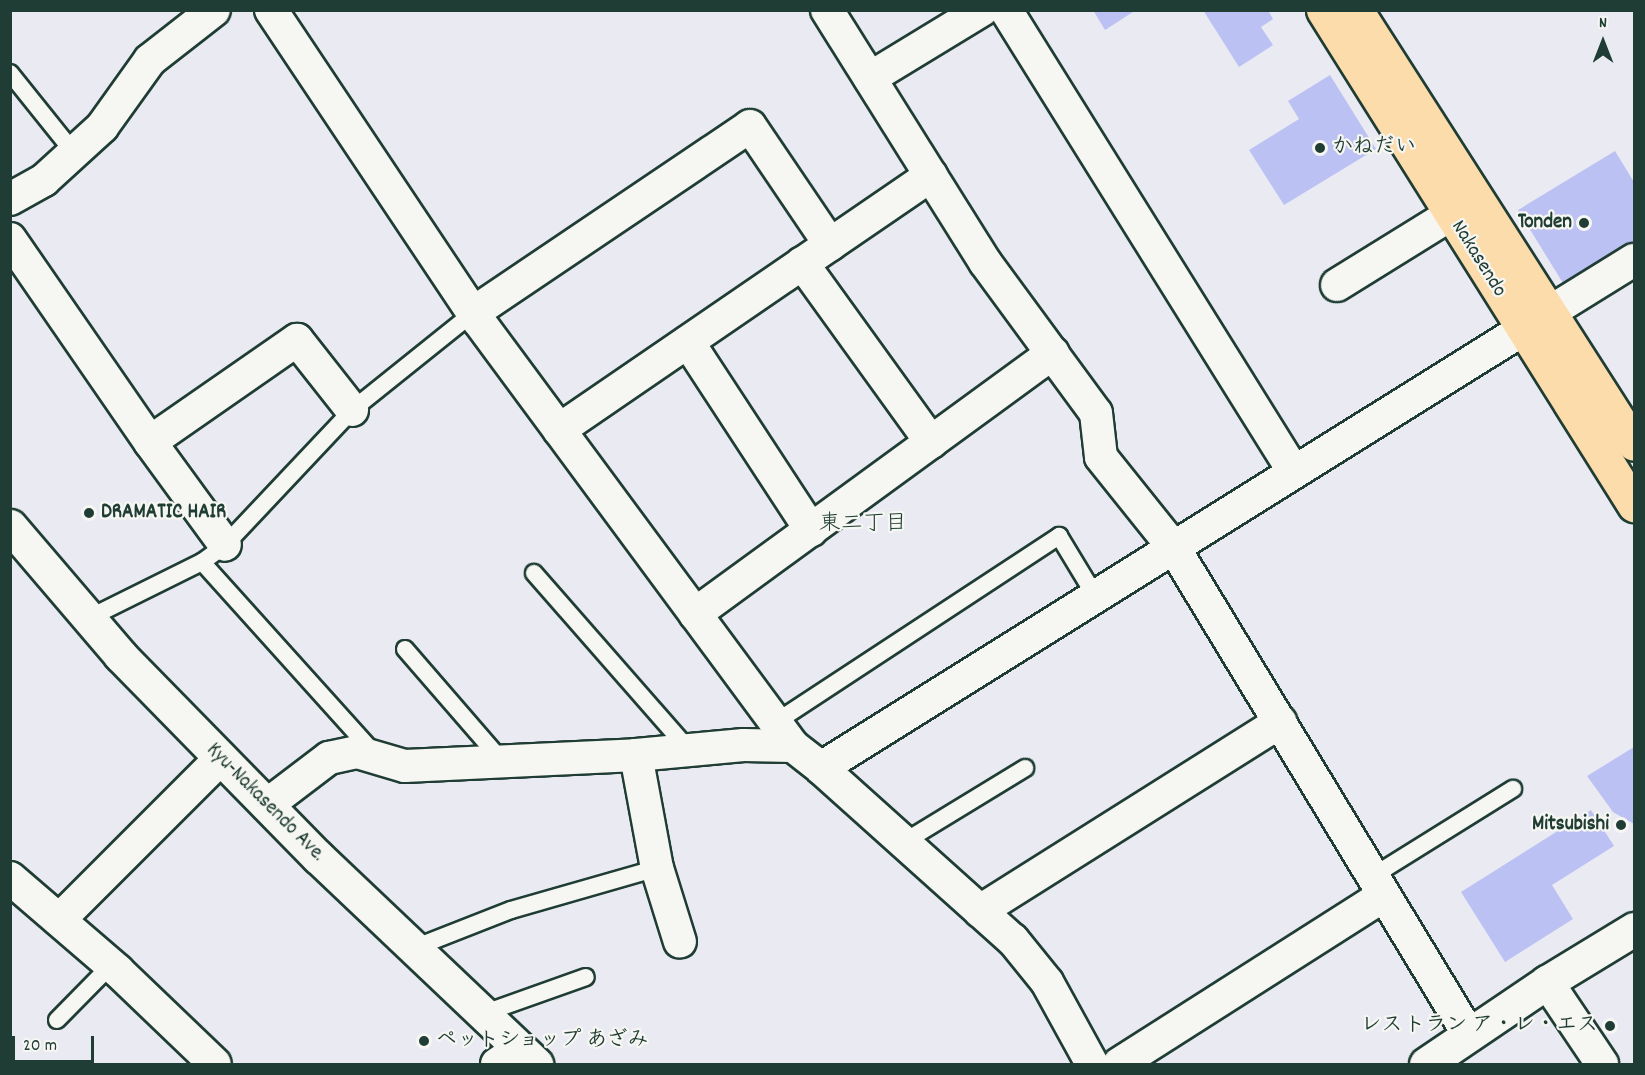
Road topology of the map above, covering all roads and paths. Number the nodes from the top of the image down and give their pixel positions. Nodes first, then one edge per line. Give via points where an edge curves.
1 (214, 10) edge
2 (272, 10) edge
3 (827, 10) edge
4 (982, 10) edge
5 (1006, 10) edge
6 (1323, 10) edge
7 (1356, 10) edge
8 (10, 73) edge
9 (870, 78) junction
10 (74, 153) junction
11 (931, 175) junction
12 (10, 199) edge
13 (1450, 215) junction
14 (10, 239) edge
15 (830, 244) junction
16 (1635, 260) edge
17 (802, 263) junction
18 (1337, 285) dead end
19 (1550, 312) junction
20 (473, 313) junction
21 (1522, 330) junction
22 (688, 342) junction
23 (1053, 354) junction
24 (352, 410) junction
25 (559, 430) junction
26 (150, 442) junction
27 (931, 442) junction
28 (1635, 444) edge
29 (1294, 472) junction
30 (1635, 505) edge
31 (10, 526) edge
32 (811, 530) junction
33 (1174, 548) junction
34 (214, 554) junction
35 (534, 573) dead end
36 (1096, 597) junction
37 (695, 614) junction
38 (89, 618) junction
39 (405, 649) dead end
40 (1280, 722) junction
41 (784, 734) junction
42 (689, 750) junction
43 (636, 755) junction
44 (377, 757) junction
45 (221, 758) junction
46 (504, 763) junction
47 (821, 768) junction
48 (1025, 768) dead end
49 (1513, 789) dead end
50 (267, 806) junction
51 (904, 842) junction
52 (657, 868) junction
53 (10, 878) edge
54 (1378, 886) junction
55 (980, 911) junction
56 (59, 920) junction
57 (1635, 930) edge
58 (680, 942) dead end
59 (414, 948) junction
60 (111, 965) junction
61 (586, 977) dead end
62 (1547, 982) junction
63 (482, 1014) junction
64 (57, 1020) dead end
65 (1469, 1035) junction
66 (518, 1059) edge
67 (214, 1065) edge
68 (1092, 1065) edge
69 (1119, 1065) edge
70 (1426, 1065) edge
71 (1602, 1065) edge

1 - 10 street via 150,60 102,127
2 - 20 street
3 - 9 street
4 - 9 street
5 - 29 street
6 - 13 highway, Nakasendo
7 - 19 highway, Nakasendo
8 - 10 lane
9 - 11 street
10 - 12 street via 44,180
11 - 15 street
11 - 23 street via 986,262
13 - 18 street
13 - 21 highway, Nakasendo
14 - 26 street
15 - 17 street
15 - 20 street via 750,126
16 - 19 street
17 - 22 street
17 - 27 street
19 - 28 highway, Nakasendo
20 - 24 lane
20 - 25 street
21 - 29 street
21 - 30 highway, Nakasendo
22 - 25 street
22 - 32 street
23 - 27 street
23 - 33 street via 1096,412 1101,457
24 - 26 street via 297,340
24 - 34 lane
25 - 37 street
26 - 34 street
27 - 32 street
29 - 33 street
31 - 38 main road, Kyu-Nakasendo Ave.
32 - 37 street
33 - 36 street
33 - 40 street
34 - 38 lane
34 - 44 lane
35 - 42 lane
36 - 41 lane via 1059,536
36 - 47 street
37 - 41 street
38 - 45 main road, Kyu-Nakasendo Ave.
39 - 46 lane
40 - 54 street
40 - 55 street
41 - 42 street via 744,745
41 - 47 street
42 - 43 street
43 - 46 street
43 - 52 street
44 - 46 street via 405,766
44 - 50 street via 357,752 329,758
45 - 50 main road, Kyu-Nakasendo Ave.
45 - 56 street
47 - 51 street
48 - 51 lane
49 - 54 lane
50 - 59 main road, Kyu-Nakasendo Ave.
51 - 55 street
52 - 58 street
52 - 59 lane via 511,910
53 - 56 street
54 - 65 street
54 - 69 street
55 - 68 street via 1013,940 1047,982
56 - 60 street
57 - 62 main road
59 - 63 main road, Kyu-Nakasendo Ave.
60 - 64 lane
60 - 67 street
61 - 63 lane
62 - 65 main road
62 - 71 street
63 - 66 main road, Kyu-Nakasendo Ave.
65 - 70 main road

